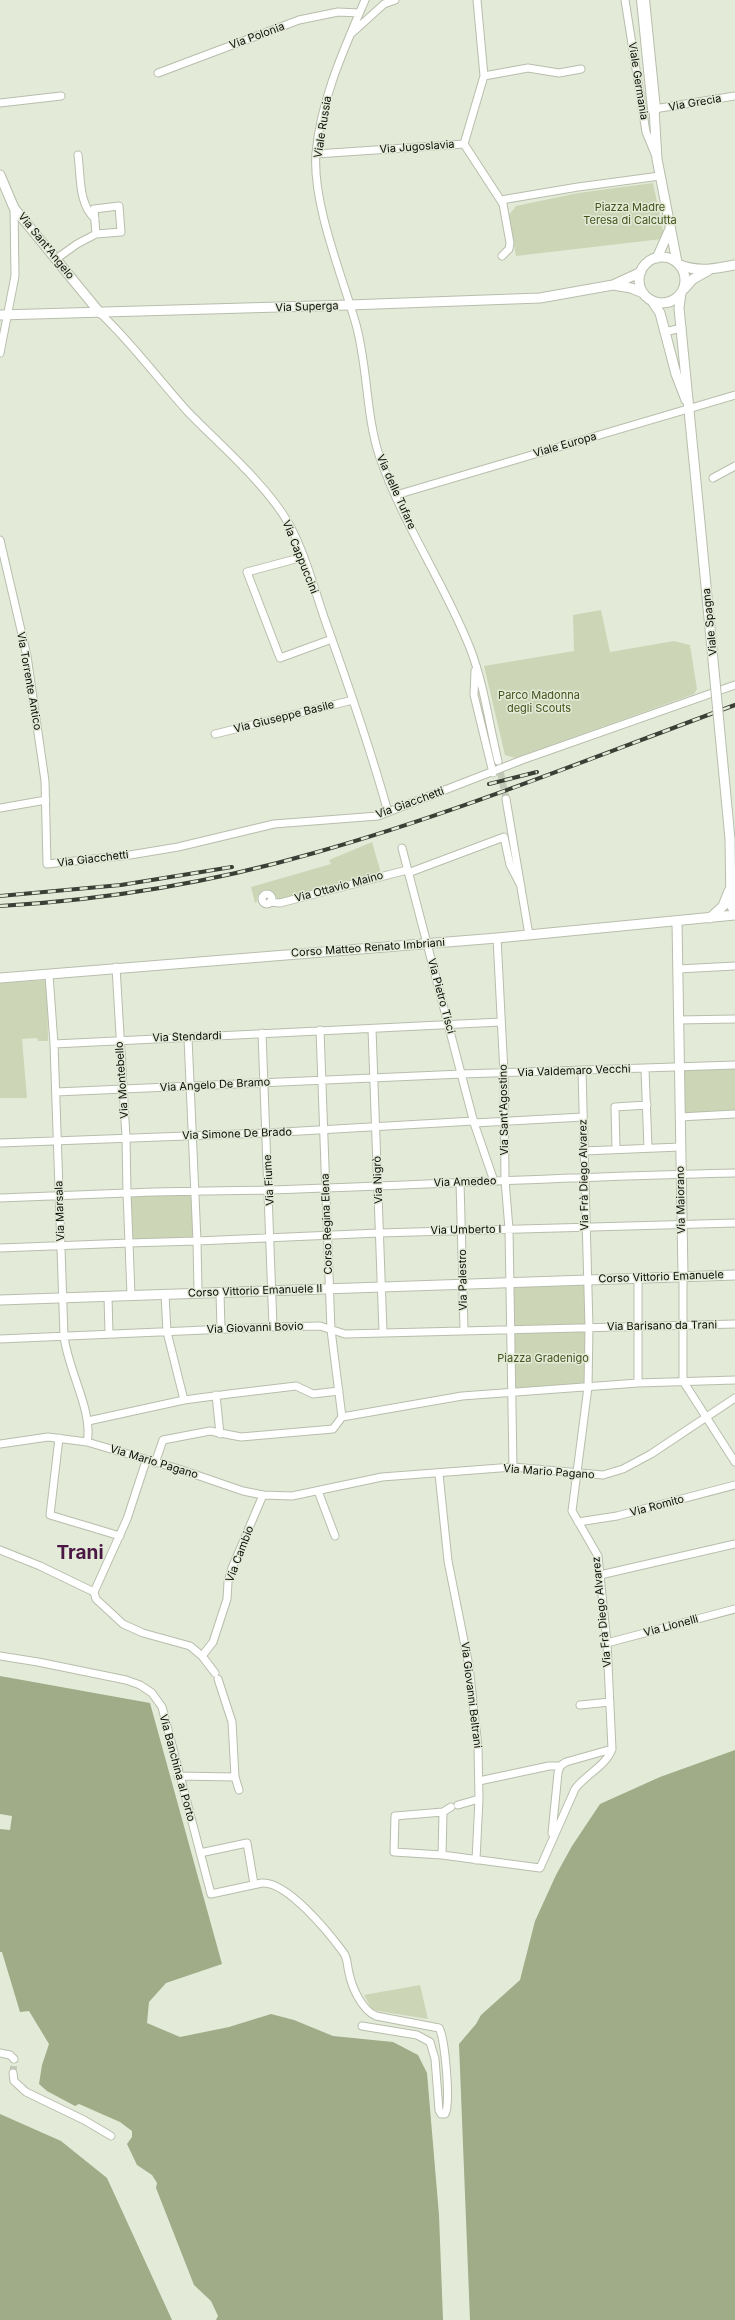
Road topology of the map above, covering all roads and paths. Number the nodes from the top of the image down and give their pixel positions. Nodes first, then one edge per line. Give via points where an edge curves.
1 (365, 0) edge
2 (395, 0) edge
3 (477, 0) edge
4 (625, 0) edge
5 (637, 0) edge
6 (643, 0) edge
7 (359, 13) junction
8 (645, 25) junction
9 (349, 36) junction
10 (581, 69) dead end
11 (158, 73) dead end
12 (484, 76) junction
13 (61, 96) dead end
14 (735, 96) edge
15 (0, 103) edge
16 (654, 109) junction
17 (464, 144) junction
18 (316, 154) junction
19 (78, 155) dead end
20 (657, 160) junction
21 (0, 175) edge
22 (660, 176) junction
23 (501, 200) junction
24 (14, 208) junction
25 (95, 219) junction
26 (669, 230) junction
27 (96, 234) junction
28 (502, 256) dead end
29 (657, 258) junction
30 (56, 259) junction
31 (678, 264) junction
32 (735, 265) edge
33 (709, 270) junction
34 (641, 272) junction
35 (613, 285) junction
36 (683, 291) junction
37 (643, 293) junction
38 (652, 301) junction
39 (349, 305) junction
40 (100, 313) junction
41 (4, 315) edge
42 (682, 328) junction
43 (664, 332) junction
44 (0, 353) edge
45 (735, 395) edge
46 (688, 407) junction
47 (735, 466) edge
48 (712, 478) dead end
49 (396, 495) junction
50 (0, 540) edge
51 (303, 557) junction
52 (332, 639) junction
53 (476, 667) junction
54 (735, 685) edge
55 (353, 700) junction
56 (215, 734) dead end
57 (498, 761) tunnel mouth
58 (493, 773) junction
59 (506, 799) tunnel mouth
60 (46, 800) junction
61 (0, 808) edge
62 (388, 812) junction
63 (730, 839) junction
64 (402, 848) dead end
65 (47, 864) joint
66 (735, 871) edge
67 (408, 872) junction
68 (731, 880) junction
69 (521, 886) junction
70 (270, 902) dead end
71 (735, 912) edge
72 (735, 915) edge
73 (710, 918) junction
74 (677, 922) junction
75 (529, 935) junction
76 (497, 938) junction
77 (426, 943) junction
78 (735, 966) edge
79 (116, 967) junction
80 (678, 969) junction
81 (49, 975) junction
82 (0, 978) edge
83 (735, 1019) edge
84 (678, 1020) junction
85 (501, 1022) junction
86 (449, 1026) junction
87 (372, 1029) junction
88 (320, 1030) junction
89 (262, 1033) junction
90 (188, 1038) junction
91 (120, 1040) junction
92 (54, 1044) junction
93 (735, 1065) edge
94 (679, 1068) junction
95 (645, 1069) junction
96 (582, 1070) junction
97 (504, 1073) junction
98 (462, 1074) junction
99 (374, 1078) junction
100 (321, 1080) junction
101 (264, 1083) junction
102 (190, 1086) junction
103 (123, 1089) junction
104 (56, 1092) junction
105 (647, 1105) junction
106 (735, 1114) edge
107 (583, 1117) junction
108 (680, 1117) junction
109 (504, 1121) junction
110 (474, 1122) junction
111 (376, 1127) junction
112 (323, 1130) junction
113 (266, 1133) junction
114 (192, 1136) junction
115 (126, 1138) junction
116 (58, 1140) junction
117 (0, 1143) edge
118 (680, 1147) junction
119 (648, 1148) junction
120 (616, 1149) junction
121 (584, 1151) junction
122 (735, 1173) edge
123 (680, 1174) junction
124 (584, 1176) junction
125 (505, 1180) junction
126 (494, 1181) junction
127 (460, 1182) junction
128 (378, 1186) junction
129 (326, 1188) junction
130 (270, 1190) junction
131 (195, 1191) junction
132 (127, 1193) junction
133 (59, 1196) junction
134 (0, 1198) edge
135 (735, 1223) edge
136 (681, 1225) junction
137 (585, 1228) junction
138 (509, 1229) junction
139 (461, 1230) junction
140 (379, 1233) junction
141 (327, 1236) junction
142 (271, 1239) junction
143 (197, 1241) junction
144 (129, 1243) junction
145 (61, 1246) junction
146 (0, 1248) edge
147 (735, 1275) edge
148 (683, 1276) junction
149 (638, 1278) junction
150 (586, 1279) junction
151 (509, 1282) junction
152 (462, 1283) junction
153 (382, 1286) junction
154 (329, 1289) junction
155 (273, 1290) junction
156 (198, 1292) junction
157 (220, 1292) junction
158 (165, 1294) junction
159 (131, 1295) junction
160 (108, 1296) junction
161 (62, 1298) junction
162 (0, 1300) edge
163 (735, 1324) edge
164 (682, 1325) junction
165 (274, 1327) junction
166 (589, 1327) junction
167 (638, 1327) junction
168 (510, 1328) junction
169 (221, 1329) junction
170 (464, 1329) junction
171 (331, 1330) junction
172 (167, 1332) junction
173 (383, 1332) junction
174 (109, 1334) junction
175 (64, 1336) junction
176 (0, 1339) edge
177 (735, 1380) edge
178 (683, 1381) junction
179 (638, 1384) junction
180 (588, 1387) junction
181 (339, 1391) junction
182 (511, 1392) junction
183 (216, 1395) junction
184 (735, 1398) edge
185 (184, 1400) junction
186 (342, 1417) junction
187 (706, 1418) junction
188 (88, 1421) junction
189 (220, 1434) junction
190 (59, 1438) junction
191 (87, 1442) junction
192 (0, 1444) edge
193 (146, 1461) junction
194 (735, 1462) edge
195 (155, 1463) junction
196 (513, 1467) junction
197 (439, 1474) junction
198 (576, 1474) junction
199 (735, 1485) edge
200 (318, 1491) junction
201 (263, 1495) junction
202 (578, 1522) junction
203 (120, 1536) junction
204 (335, 1536) dead end
205 (735, 1544) edge
206 (0, 1550) edge
207 (600, 1575) junction
208 (94, 1592) junction
209 (735, 1609) edge
210 (607, 1643) junction
211 (0, 1656) edge
212 (202, 1656) junction
213 (610, 1702) junction
214 (580, 1704) dead end
215 (612, 1749) junction
216 (560, 1766) junction
217 (178, 1776) junction
218 (235, 1777) junction
219 (479, 1781) junction
220 (239, 1790) dead end
221 (479, 1799) junction
222 (443, 1812) junction
223 (551, 1841) junction
224 (200, 1853) junction
225 (442, 1855) junction
226 (476, 1860) junction
227 (254, 1884) junction
228 (362, 2026) dead end
229 (2, 2053) edge
230 (14, 2059) dead end
231 (13, 2073) tunnel mouth
232 (111, 2136) dead end

1 - 7 street, Viale Russia
2 - 9 street via 384,4
3 - 12 street via 485,63
4 - 20 street, Viale Germania via 646,132
5 - 8 highway
6 - 8 highway
7 - 9 street, Viale Russia
7 - 11 street, Via Polonia via 338,12 299,20
8 - 16 highway
9 - 18 street, Viale Russia via 330,88
10 - 12 street via 559,73 528,68
12 - 17 street
13 - 15 street
14 - 16 street, Via Grecia
16 - 20 street, Viale Germania
17 - 18 street, Via Jugoslavia
17 - 23 street, Via Jugoslavia
18 - 39 street, Viale Russia via 320,196
19 - 25 street via 82,198 89,214
20 - 22 street, Viale Germania
21 - 24 street, Via Sant'Angelo
22 - 23 street via 578,186
22 - 26 street, Viale Germania
23 - 28 street, Via Jugoslavia via 510,243
24 - 30 street, Via Sant'Angelo
24 - 41 street via 15,276
25 - 27 street
25 - 27 street via 94,208 119,206 121,232
26 - 29 street
26 - 31 street, Viale Germania
27 - 30 street
29 - 31 street via 669,258
29 - 34 street via 644,266
30 - 40 street, Via Sant'Angelo
31 - 33 street via 688,268
31 - 36 street via 685,279
32 - 33 street
33 - 36 street via 693,279
34 - 35 street, Via Superga
34 - 37 street via 640,284
35 - 37 street, Via Superga
35 - 39 street, Via Superga via 540,298
36 - 38 street via 677,298 666,303
36 - 42 street, Viale Spagna via 679,308
37 - 38 street
38 - 43 street, Viale Spagna via 660,312
39 - 40 street, Via Superga
39 - 49 street, Via delle Tufare via 357,330 375,439 383,467
40 - 41 street, Via Superga
40 - 51 street, Via Cappuccini via 274,503 289,524
41 - 44 street
42 - 43 street
42 - 46 street, Viale Spagna
43 - 46 street, Viale Spagna
45 - 46 street, Viale Europa
46 - 49 street, Viale Europa
46 - 63 street, Viale Spagna, bridge
47 - 48 street
49 - 53 street, Via delle Tufare via 465,637
50 - 60 street, Via Torrente Antico via 27,656
51 - 52 street, Via Cappuccini
51 - 52 street via 247,572 280,658
52 - 55 street, Via Cappuccini
53 - 57 street, Via delle Tufare
53 - 58 street, Via delle Tufare via 474,695
54 - 58 street, Via Giacchetti via 690,699
55 - 56 street, Via Giuseppe Basile
55 - 62 street, Via Cappuccini
58 - 62 street, Via Giacchetti
59 - 69 street
60 - 61 street
60 - 65 street, Via Torrente Antico
62 - 65 street, Via Giacchetti via 373,817 274,824 171,848
63 - 66 street, Viale Spagna
63 - 68 street, Viale Spagna
64 - 67 street, Via Pietro Tisci
67 - 69 street, Via Ottavio Maino via 504,837 510,865
67 - 70 street, Via Ottavio Maino via 280,903
67 - 77 street, Via Pietro Tisci
68 - 71 street, Viale Spagna via 731,905
68 - 73 street, Viale Spagna via 726,901
69 - 75 street
72 - 73 street, Corso Matteo Renato Imbriani
73 - 74 street, Corso Matteo Renato Imbriani
74 - 75 street, Corso Matteo Renato Imbriani
74 - 80 street, Via Maiorano
75 - 76 street, Corso Matteo Renato Imbriani
76 - 77 street, Corso Matteo Renato Imbriani
76 - 85 street, Via Sant'Agostino
77 - 79 street, Corso Matteo Renato Imbriani
77 - 86 street, Via Pietro Tisci
78 - 80 street
79 - 81 street, Corso Matteo Renato Imbriani
79 - 91 street, Via Montebello
80 - 84 street, Via Maiorano
81 - 82 street, Corso Matteo Renato Imbriani
81 - 92 street, Via Marsala
83 - 84 street
84 - 94 street, Via Maiorano
85 - 86 street, Via Stendardi
85 - 97 street, Via Sant'Agostino
86 - 87 street, Via Stendardi
86 - 98 street, Via Pietro Tisci
87 - 88 street, Via Stendardi
87 - 99 street, Via Nigrò
88 - 89 street, Via Stendardi
88 - 100 street, Corso Regina Elena
89 - 90 street, Via Stendardi
89 - 101 street, Via Fiume
90 - 91 street, Via Stendardi
90 - 102 street
91 - 92 street, Via Stendardi
91 - 103 street, Via Montebello
92 - 104 street, Via Marsala
93 - 94 street, Via Valdemaro Vecchi
94 - 95 street, Via Valdemaro Vecchi
94 - 108 street, Via Maiorano
95 - 96 street, Via Valdemaro Vecchi
95 - 105 street
96 - 97 street, Via Valdemaro Vecchi
96 - 107 street, Via Frà Diego Alvarez
97 - 98 street, Via Valdemaro Vecchi
97 - 109 street, Via Sant'Agostino
98 - 99 street, Via Valdemaro Vecchi
98 - 110 street, Via Pietro Tisci
99 - 100 street, Via Angelo De Bramo
99 - 111 street, Via Nigrò
100 - 101 street, Via Angelo De Bramo
100 - 112 street, Corso Regina Elena
101 - 102 street, Via Angelo De Bramo
101 - 113 street, Via Fiume
102 - 103 street, Via Angelo De Bramo
102 - 114 street
103 - 104 street, Via Angelo De Bramo
103 - 115 street, Via Montebello
104 - 116 street, Via Marsala
105 - 119 street
105 - 120 street via 615,1107
106 - 108 street
107 - 109 street, Via Simone De Brado
107 - 121 street, Via Frà Diego Alvarez
108 - 118 street, Via Maiorano
109 - 110 street, Via Simone De Brado
109 - 125 street, Via Sant'Agostino
110 - 111 street, Via Simone De Brado
110 - 126 street, Via Pietro Tisci
111 - 112 street, Via Simone De Brado
111 - 128 street, Via Nigrò
112 - 113 street, Via Simone De Brado
112 - 129 street, Corso Regina Elena
113 - 114 street, Via Simone De Brado
113 - 130 street, Via Fiume
114 - 115 street, Via Simone De Brado
114 - 131 street
115 - 116 street, Via Simone De Brado
115 - 132 street, Via Montebello
116 - 117 street, Via Simone De Brado
116 - 133 street, Via Marsala
118 - 119 street
118 - 123 street, Via Maiorano
119 - 120 street
120 - 121 street
121 - 124 street, Via Frà Diego Alvarez
122 - 123 street, Via Amedeo
123 - 124 street, Via Amedeo
123 - 136 street, Via Maiorano
124 - 125 street, Via Amedeo
124 - 137 street, Via Frà Diego Alvarez
125 - 126 street, Via Amedeo
125 - 138 street, Via Sant'Agostino
126 - 127 street, Via Amedeo
127 - 128 street, Via Amedeo
127 - 139 street, Via Palestro
128 - 129 street, Via Amedeo
128 - 140 street, Via Nigrò
129 - 130 street, Via Amedeo
129 - 141 street, Corso Regina Elena
130 - 131 street, Via Amedeo
130 - 142 street, Via Fiume
131 - 132 street, Via Amedeo
131 - 143 street
132 - 133 street
132 - 144 street, Via Montebello
133 - 134 street
133 - 145 street, Via Marsala
135 - 136 street, Via Umberto I
136 - 137 street, Via Umberto I
136 - 148 street, Via Maiorano
137 - 138 street, Via Umberto I
137 - 150 street, Via Frà Diego Alvarez
138 - 139 street, Via Umberto I
138 - 151 street, Via Sant'Agostino
139 - 140 street, Via Umberto I
139 - 152 street, Via Palestro
140 - 141 street, Via Umberto I
140 - 153 street, Via Nigrò
141 - 142 street, Via Umberto I
141 - 154 street, Corso Regina Elena
142 - 143 street, Via Umberto I
142 - 155 street, Via Fiume
143 - 144 street, Via Umberto I
143 - 156 street
144 - 145 street
144 - 159 street
145 - 146 street
145 - 161 street, Via Marsala
147 - 148 street, Corso Vittorio Emanuele
148 - 149 street, Corso Vittorio Emanuele
148 - 164 street, Via Maiorano
149 - 150 street, Corso Vittorio Emanuele
149 - 167 street
150 - 151 street
150 - 166 street
151 - 152 street, Corso Vittorio Emanuele II
151 - 168 street
152 - 153 street, Corso Vittorio Emanuele II
152 - 170 street, Via Palestro
153 - 154 street, Corso Vittorio Emanuele II
153 - 173 street, Via Nigrò
154 - 155 street, Corso Vittorio Emanuele II
154 - 171 street, Corso Regina Elena
155 - 157 street, Corso Vittorio Emanuele II
155 - 165 street, Via Fiume
156 - 157 street, Corso Vittorio Emanuele II
156 - 158 street, Corso Vittorio Emanuele II
157 - 169 street
158 - 159 street, Corso Vittorio Emanuele II
158 - 172 street
159 - 160 street, Corso Vittorio Emanuele II
160 - 161 street, Corso Vittorio Emanuele II
160 - 174 street
161 - 162 street, Corso Vittorio Emanuele II
161 - 175 street, Via Marsala
163 - 164 street, Via Barisano da Trani
164 - 167 street, Via Barisano da Trani
164 - 178 street, Via Maiorano
165 - 169 street, Via Giovanni Bovio
165 - 171 street, Via Giovanni Bovio via 320,1326
166 - 167 street, Via Barisano da Trani
166 - 168 street
166 - 180 street
167 - 179 street
168 - 170 street, Via Giovanni Bovio
168 - 182 street
169 - 172 street, Via Giovanni Bovio
170 - 173 street, Via Giovanni Bovio
171 - 173 street, Via Giovanni Bovio via 345,1334
171 - 181 street, Corso Regina Elena
172 - 174 street, Via Giovanni Bovio
172 - 185 street
174 - 175 street, Via Giovanni Bovio
175 - 176 street, Via Giovanni Bovio
175 - 188 street, Via Marsala via 68,1361
177 - 178 street
178 - 179 street
178 - 187 street
179 - 180 street
180 - 182 street
180 - 198 street, Via Frà Diego Alvarez
181 - 183 street via 313,1394 296,1386
181 - 186 street, Corso Regina Elena
182 - 186 street via 462,1396
182 - 196 street
183 - 185 street
183 - 189 street
184 - 187 street, Via Mario Pagano
185 - 188 street
186 - 189 street via 333,1429 241,1438
187 - 194 street
187 - 198 street, Via Mario Pagano via 623,1469 596,1476
188 - 191 street, Via Marsala
189 - 195 street via 210,1431 163,1440
190 - 191 street, Via Mario Pagano
190 - 192 street, Via Mario Pagano via 36,1438
190 - 203 street via 50,1515
191 - 193 street, Via Mario Pagano
193 - 195 street, Via Mario Pagano
193 - 203 street
195 - 201 street, Via Mario Pagano
196 - 197 street, Via Mario Pagano
196 - 198 street, Via Mario Pagano
197 - 200 street, Via Mario Pagano via 382,1477
197 - 219 street, Via Giovanni Beltrani via 446,1552 469,1666
198 - 202 street, Via Frà Diego Alvarez via 572,1511
199 - 202 street, Via Romito via 617,1516
200 - 201 street, Via Mario Pagano via 283,1497
200 - 204 street
201 - 212 street, Via Cambio via 232,1568 227,1599 213,1642
202 - 207 street, Via Frà Diego Alvarez via 596,1550
203 - 208 street
205 - 207 street
206 - 208 street
207 - 210 street, Via Frà Diego Alvarez
208 - 212 street via 96,1599 126,1626 188,1645
209 - 210 street, Via Lionelli
210 - 213 street, Via Frà Diego Alvarez
211 - 217 street, Via Banchina al Porto via 114,1677 146,1688 162,1707
212 - 218 street via 216,1676 232,1722
213 - 214 street
213 - 215 street, Via Frà Diego Alvarez
215 - 216 street
215 - 223 street via 607,1759 575,1789
216 - 219 street via 549,1766
216 - 223 street
217 - 218 street
217 - 224 street, Via Banchina al Porto
218 - 220 street
219 - 221 street, Via Giovanni Beltrani
221 - 222 street
221 - 226 street, Via Giovanni Beltrani
222 - 225 street
222 - 225 street via 395,1816 394,1852
223 - 226 street via 540,1868
224 - 227 street, Via Banchina al Porto via 211,1894
224 - 227 street via 247,1843
225 - 226 street
227 - 228 street via 270,1883 297,1901 347,1957 349,1976 358,1996 371,2014 434,2026 440,2030 448,2098 445,2114 441,2114 439,2110 435,2059 428,2040 417,2035
229 - 230 street via 10,2054
231 - 232 street via 14,2081 26,2092

